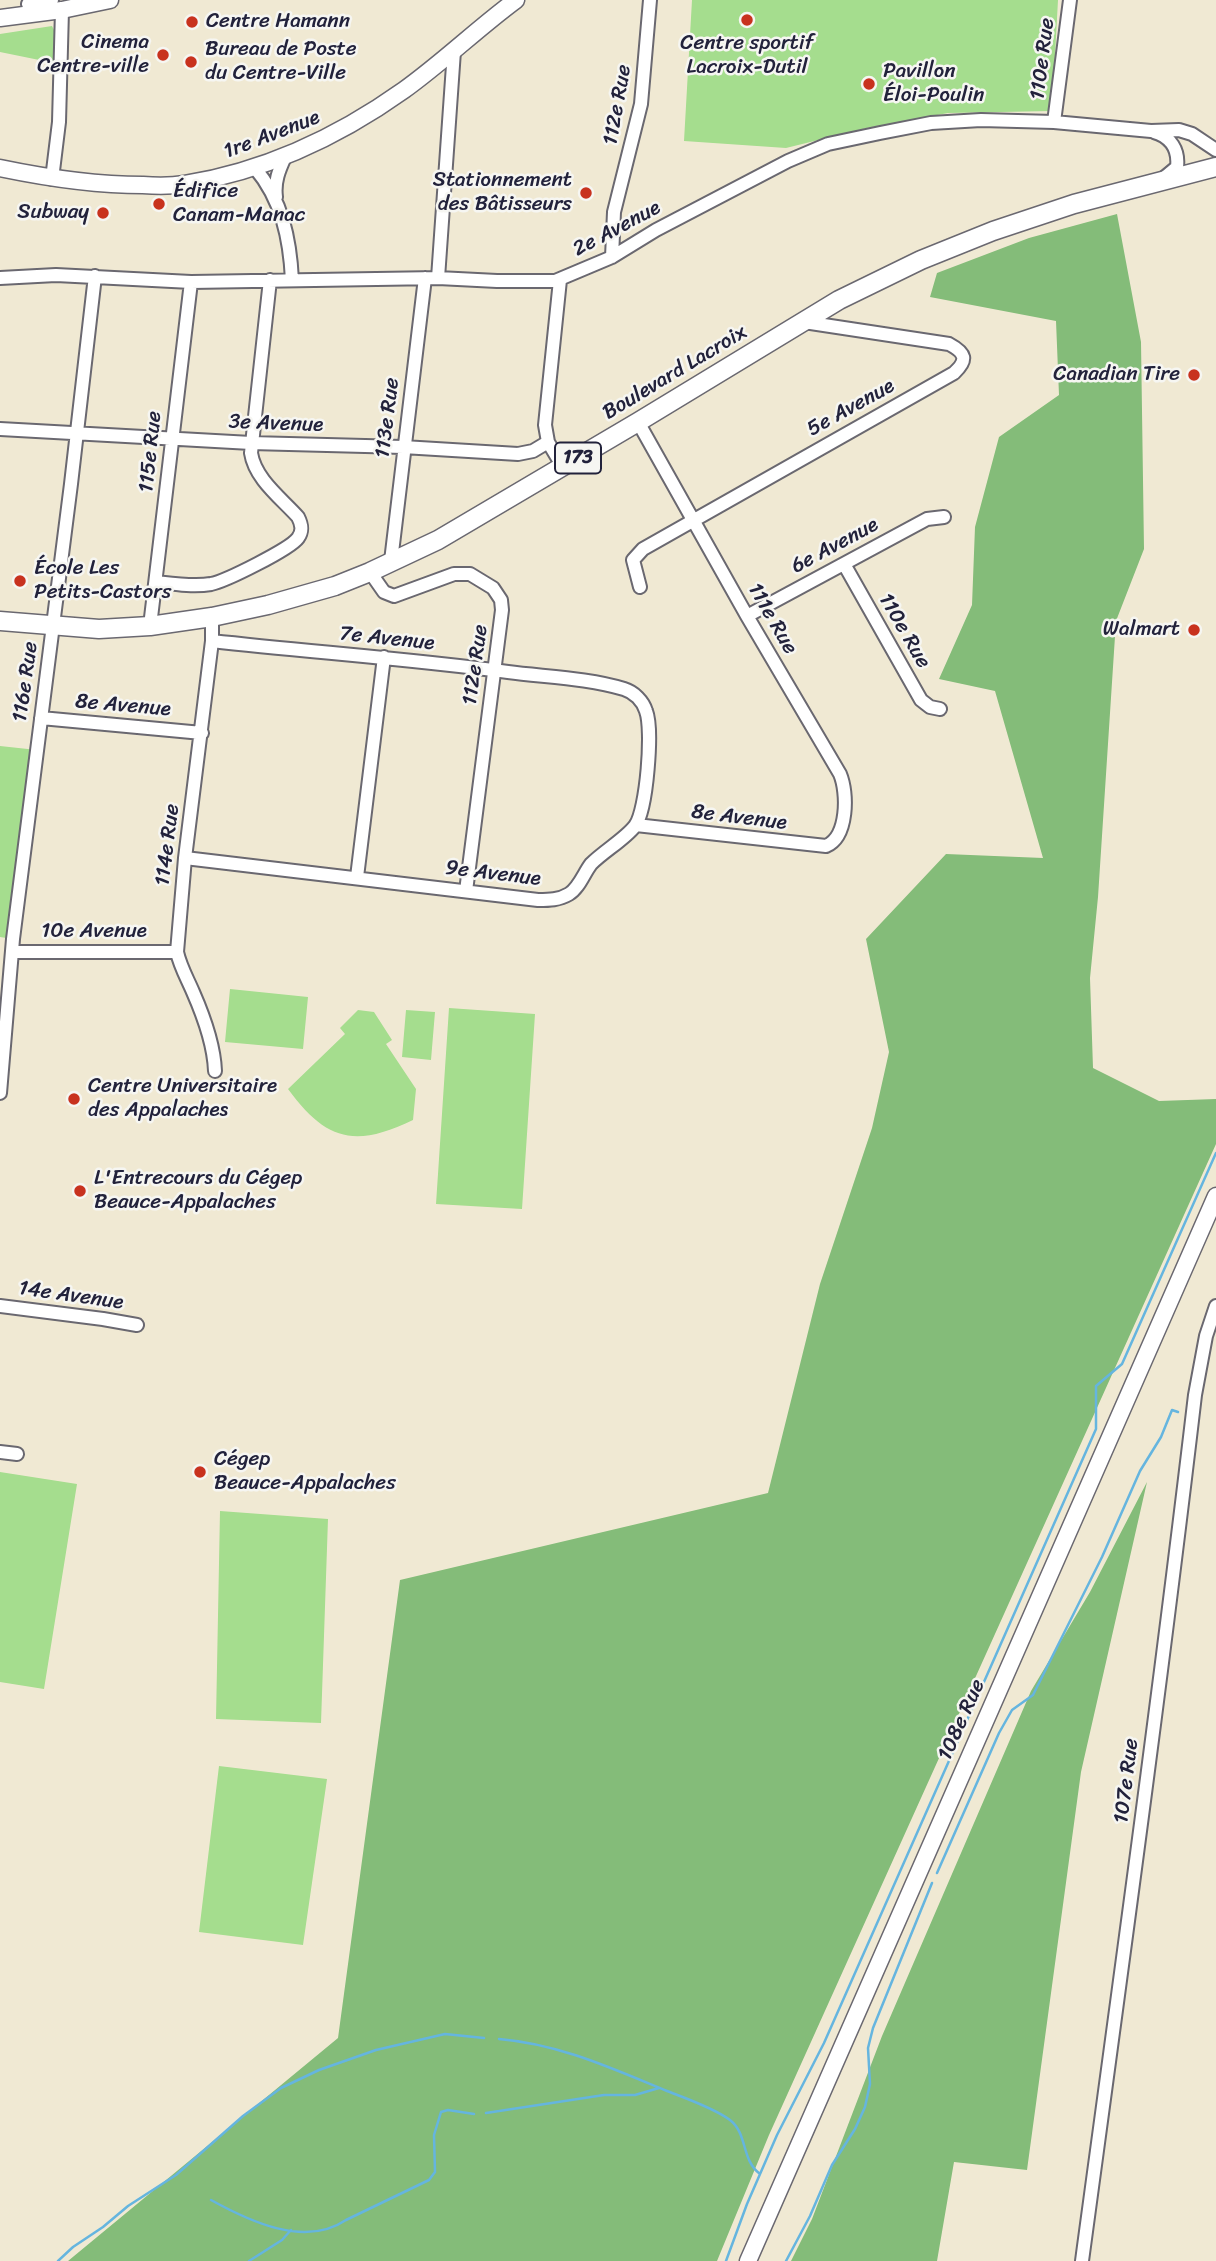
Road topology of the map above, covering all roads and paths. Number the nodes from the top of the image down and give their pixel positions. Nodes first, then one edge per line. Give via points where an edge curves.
1 (110, 0) edge
2 (516, 0) edge
3 (650, 0) edge
4 (1070, 0) edge
5 (28, 4) dead end
6 (57, 5) edge
7 (0, 18) edge
8 (454, 51) junction
9 (1054, 122) junction
10 (1151, 131) junction
11 (1216, 150) edge
12 (285, 157) junction
13 (0, 167) edge
14 (1216, 167) edge
15 (255, 168) junction
16 (52, 179) junction
17 (1216, 180) edge
18 (1157, 183) junction
19 (1129, 189) junction
20 (277, 205) junction
21 (612, 257) junction
22 (95, 276) junction
23 (0, 278) edge
24 (425, 278) junction
25 (438, 278) junction
26 (270, 280) junction
27 (292, 280) junction
28 (560, 280) junction
29 (191, 282) junction
30 (804, 322) junction
31 (638, 422) junction
32 (0, 429) edge
33 (78, 432) junction
34 (172, 439) junction
35 (548, 442) junction
36 (251, 443) junction
37 (403, 447) junction
38 (563, 467) junction
39 (944, 517) dead end
40 (693, 520) junction
41 (391, 561) junction
42 (844, 564) junction
43 (370, 572) junction
44 (157, 582) junction
45 (639, 587) dead end
46 (747, 616) junction
47 (212, 617) junction
48 (0, 621) edge
49 (54, 624) junction
50 (150, 626) junction
51 (212, 641) junction
52 (384, 657) junction
53 (494, 670) junction
54 (940, 709) dead end
55 (41, 718) junction
56 (202, 733) junction
57 (636, 825) junction
58 (835, 840) joint
59 (185, 858) junction
60 (357, 877) junction
61 (466, 891) junction
62 (177, 952) junction
63 (12, 953) junction
64 (4, 1000) edge
65 (215, 1071) dead end
66 (0, 1094) edge
67 (1216, 1196) edge
68 (0, 1306) edge
69 (1216, 1306) edge
70 (137, 1325) dead end
71 (0, 1452) edge
72 (17, 1454) dead end
73 (748, 2261) edge
74 (1082, 2261) edge

1 - 6 main road
2 - 8 main road, 1re Avenue
3 - 21 street, 112e Rue via 641,104 614,212
4 - 9 street, 110e Rue
5 - 6 street
6 - 7 main road
6 - 16 street via 59,122
8 - 12 main road, 1re Avenue via 369,113
8 - 25 street
9 - 10 street, 2e Avenue
9 - 21 street, 2e Avenue via 931,123 828,144 656,230
10 - 11 street, 2e Avenue via 1179,130
10 - 18 street via 1164,135 1178,158 1173,172
12 - 15 main road, 1re Avenue
12 - 20 street via 275,188
13 - 16 main road, 1re Avenue
14 - 18 main road, Boulevard Lacroix
15 - 16 main road, 1re Avenue via 183,185
15 - 20 street
17 - 19 main road, Boulevard Lacroix / 173
18 - 19 main road, Boulevard Lacroix
19 - 30 main road, Boulevard Lacroix / 173 via 1005,227 921,260
20 - 27 street via 291,247
21 - 28 street, 2e Avenue
22 - 23 street, 2e Avenue
22 - 29 street, 2e Avenue
22 - 33 street, 116e Rue
24 - 25 street, 2e Avenue
24 - 27 street, 2e Avenue
24 - 37 street, 113e Rue
25 - 28 street, 2e Avenue
26 - 27 street, 2e Avenue
26 - 29 street, 2e Avenue
26 - 36 street
28 - 35 street via 545,425
29 - 34 street, 115e Rue
30 - 31 main road, Boulevard Lacroix / 173
30 - 40 street, 5e Avenue via 949,344 964,359 954,373
31 - 38 main road, Boulevard Lacroix / 173
31 - 40 street, 111e Rue
32 - 33 street, 3e Avenue
33 - 34 street, 3e Avenue
33 - 49 street, 116e Rue
34 - 36 street, 3e Avenue
34 - 44 street, 115e Rue
35 - 37 street, 3e Avenue via 518,454
35 - 38 street
36 - 37 street, 3e Avenue
36 - 44 street via 260,475 298,517 302,528 297,539 216,583
37 - 41 street, 113e Rue
38 - 41 main road, Boulevard Lacroix / 173 via 438,540
39 - 42 street, 6e Avenue via 927,519
40 - 45 street, 5e Avenue via 637,554 633,560
40 - 46 street, 111e Rue
41 - 43 main road, Boulevard Lacroix / 173
42 - 46 street, 6e Avenue
42 - 54 street, 110e Rue via 921,700
43 - 47 main road, Boulevard Lacroix / 173 via 335,586
43 - 53 street, 112e Rue via 384,592 394,596 454,574 470,574 493,588 502,610
44 - 50 street, 115e Rue
46 - 58 street, 111e Rue via 844,784 844,813
47 - 50 main road, Boulevard Lacroix / 173
47 - 51 street, 114e Rue
48 - 49 main road, Boulevard Lacroix / 173
49 - 50 main road, Boulevard Lacroix / 173 via 99,629
49 - 55 street, 116e Rue
51 - 52 street, 7e Avenue
51 - 56 street, 114e Rue
52 - 53 street, 7e Avenue
52 - 60 street
53 - 57 street, 7e Avenue via 586,682 627,690 638,698 646,709 649,742
53 - 61 street, 112e Rue
55 - 56 street, 8e Avenue
55 - 63 street, 116e Rue
56 - 59 street, 114e Rue
57 - 58 street, 8e Avenue via 814,846
57 - 61 street, 9e Avenue via 605,850 571,893 553,900
59 - 60 street, 9e Avenue
59 - 62 street, 114e Rue
60 - 61 street, 9e Avenue
62 - 63 street, 10e Avenue
62 - 65 street, 114e Rue via 211,1041
63 - 64 street, 116e Rue
64 - 66 street, 116e Rue
67 - 73 main road, 108e Rue
68 - 70 street, 14e Avenue
69 - 74 street, 107e Rue via 1195,1395 1136,1876
71 - 72 street

